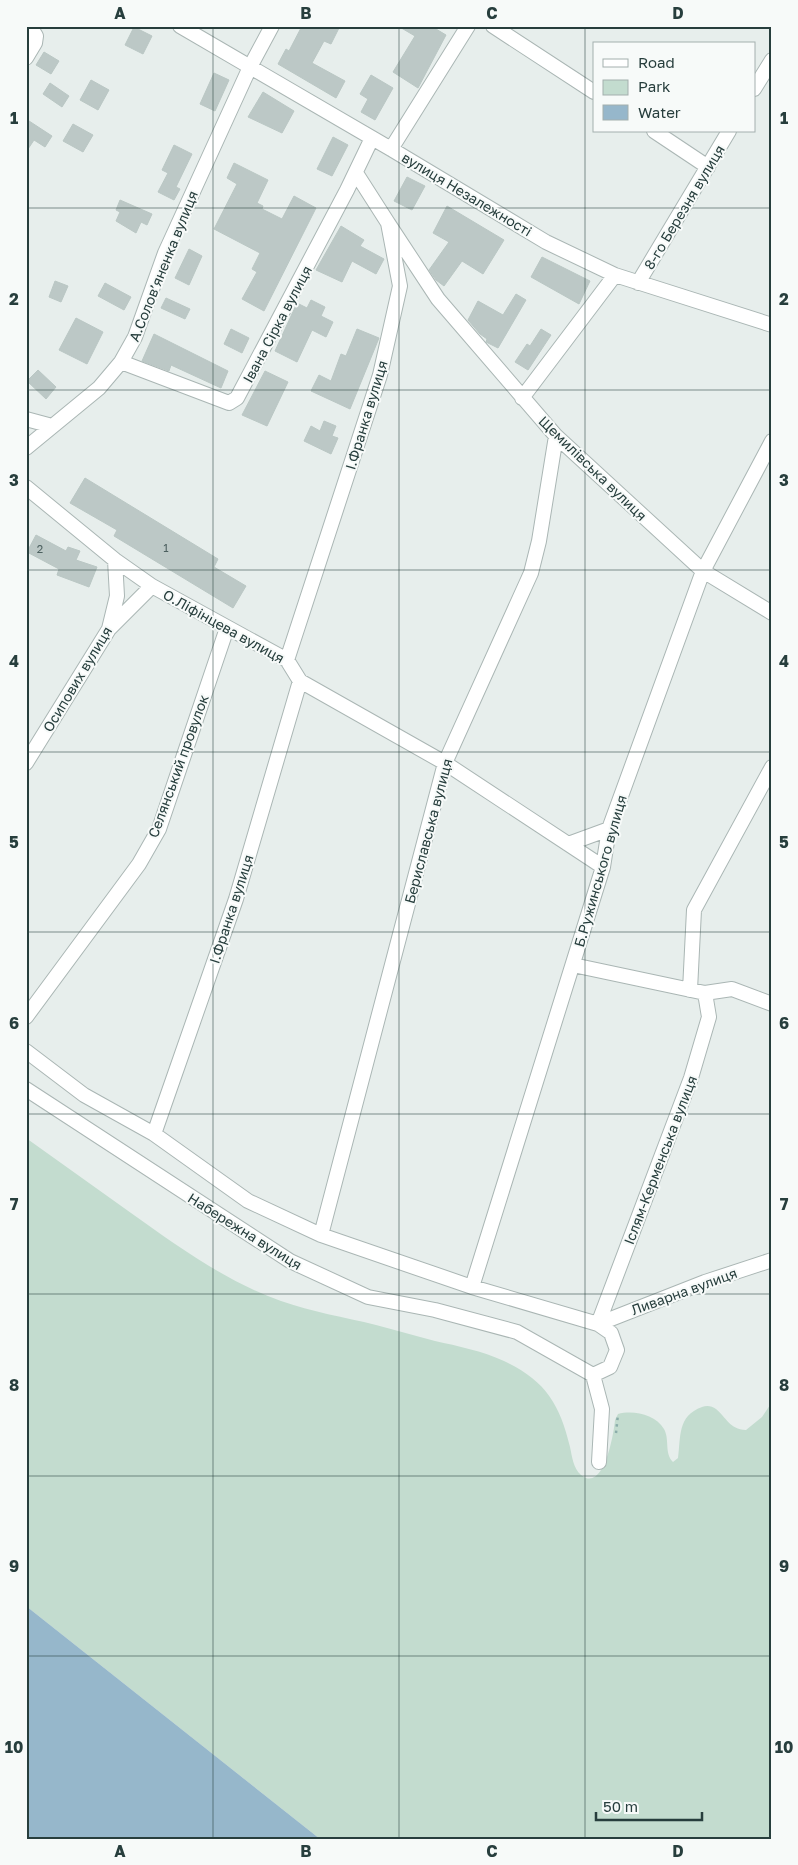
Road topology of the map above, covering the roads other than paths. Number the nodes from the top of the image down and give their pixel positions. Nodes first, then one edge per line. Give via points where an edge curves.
1 (30, 26) edge
2 (180, 26) edge
3 (272, 26) edge
4 (468, 26) edge
5 (493, 26) edge
6 (26, 58) edge
7 (772, 60) edge
8 (250, 67) junction
9 (756, 86) edge
10 (593, 91) edge
11 (656, 132) edge
12 (728, 132) edge
13 (372, 138) junction
14 (391, 149) junction
15 (708, 166) junction
16 (356, 173) junction
17 (388, 223) junction
18 (614, 275) junction
19 (638, 283) junction
20 (772, 325) edge
21 (121, 362) junction
22 (522, 398) junction
23 (26, 419) edge
24 (52, 426) junction
25 (556, 436) junction
26 (772, 441) edge
27 (26, 448) edge
28 (26, 487) edge
29 (115, 560) junction
30 (703, 571) junction
31 (152, 586) junction
32 (772, 613) edge
33 (227, 628) junction
34 (109, 629) junction
35 (287, 660) junction
36 (300, 681) junction
37 (26, 763) edge
38 (445, 763) junction
39 (772, 767) edge
40 (609, 829) junction
41 (568, 844) junction
42 (604, 867) junction
43 (573, 965) junction
44 (690, 990) junction
45 (705, 993) junction
46 (772, 1004) edge
47 (26, 1018) edge
48 (26, 1051) edge
49 (26, 1089) edge
50 (154, 1134) junction
51 (321, 1235) junction
52 (772, 1260) edge
53 (472, 1287) junction
54 (598, 1324) junction
55 (593, 1376) junction
56 (600, 1462) dead end

1 - 6 street via 36,36
2 - 8 street, вулиця Незалежності
3 - 8 street, А.Солов’яненка вулиця
4 - 14 street
5 - 10 street
7 - 9 street
8 - 13 street, вулиця Незалежності
8 - 21 street, А.Солов’яненка вулиця via 165,253 136,337
11 - 15 street
12 - 15 street, 8-го Березня вулиця
13 - 14 street, вулиця Незалежності
13 - 16 street, Івана Сірка вулиця
14 - 18 street, вулиця Незалежності via 546,242
15 - 19 street, 8-го Березня вулиця
16 - 17 street, І.Франка вулиця
16 - 21 street, Івана Сірка вулиця via 238,398 229,403
17 - 22 street, Щемилівська вулиця via 438,299
17 - 35 street, І.Франка вулиця via 400,286 382,366
18 - 19 street, вулиця Незалежності
18 - 22 street
19 - 20 street, вулиця Незалежності
21 - 24 street, А.Солов’яненка вулиця via 98,388
22 - 25 street, Щемилівська вулиця
23 - 24 street
24 - 27 street, А.Солов’яненка вулиця
25 - 30 street, Щемилівська вулиця
25 - 38 street, Бериславська вулиця via 531,573
26 - 30 street, Б.Ружинського вулиця
28 - 29 street, О.Ліфінцева вулиця
29 - 31 street, О.Ліфінцева вулиця
29 - 34 street, Осипових вулиця via 117,596
30 - 32 street, Щемилівська вулиця
30 - 40 street, Б.Ружинського вулиця
31 - 33 street, О.Ліфінцева вулиця
31 - 34 street
33 - 35 street, О.Ліфінцева вулиця
33 - 47 street, Селянський провулок via 159,829 138,864
34 - 37 street, Осипових вулиця
35 - 36 street, О.Ліфінцева вулиця
36 - 38 street, О.Ліфінцева вулиця
36 - 50 street, І.Франка вулиця via 236,899
38 - 41 street, О.Ліфінцева вулиця
38 - 51 street, Бериславська вулиця
39 - 44 street via 694,910
40 - 41 street
40 - 42 street, Б.Ружинського вулиця
41 - 42 street, О.Ліфінцева вулиця
42 - 43 street, Б.Ружинського вулиця
43 - 44 street
43 - 53 street, Б.Ружинського вулиця
44 - 45 street
45 - 46 street via 732,989
45 - 54 street, Іслям-Керменська вулиця via 709,1017 691,1078
48 - 50 street via 84,1095
49 - 55 street, Набережна вулиця via 290,1261 368,1297 435,1310 518,1332
50 - 51 street via 248,1201
51 - 53 street
52 - 54 street, Ливарна вулиця
53 - 54 street
54 - 55 street via 611,1333 617,1350 610,1366
55 - 56 street via 602,1409

